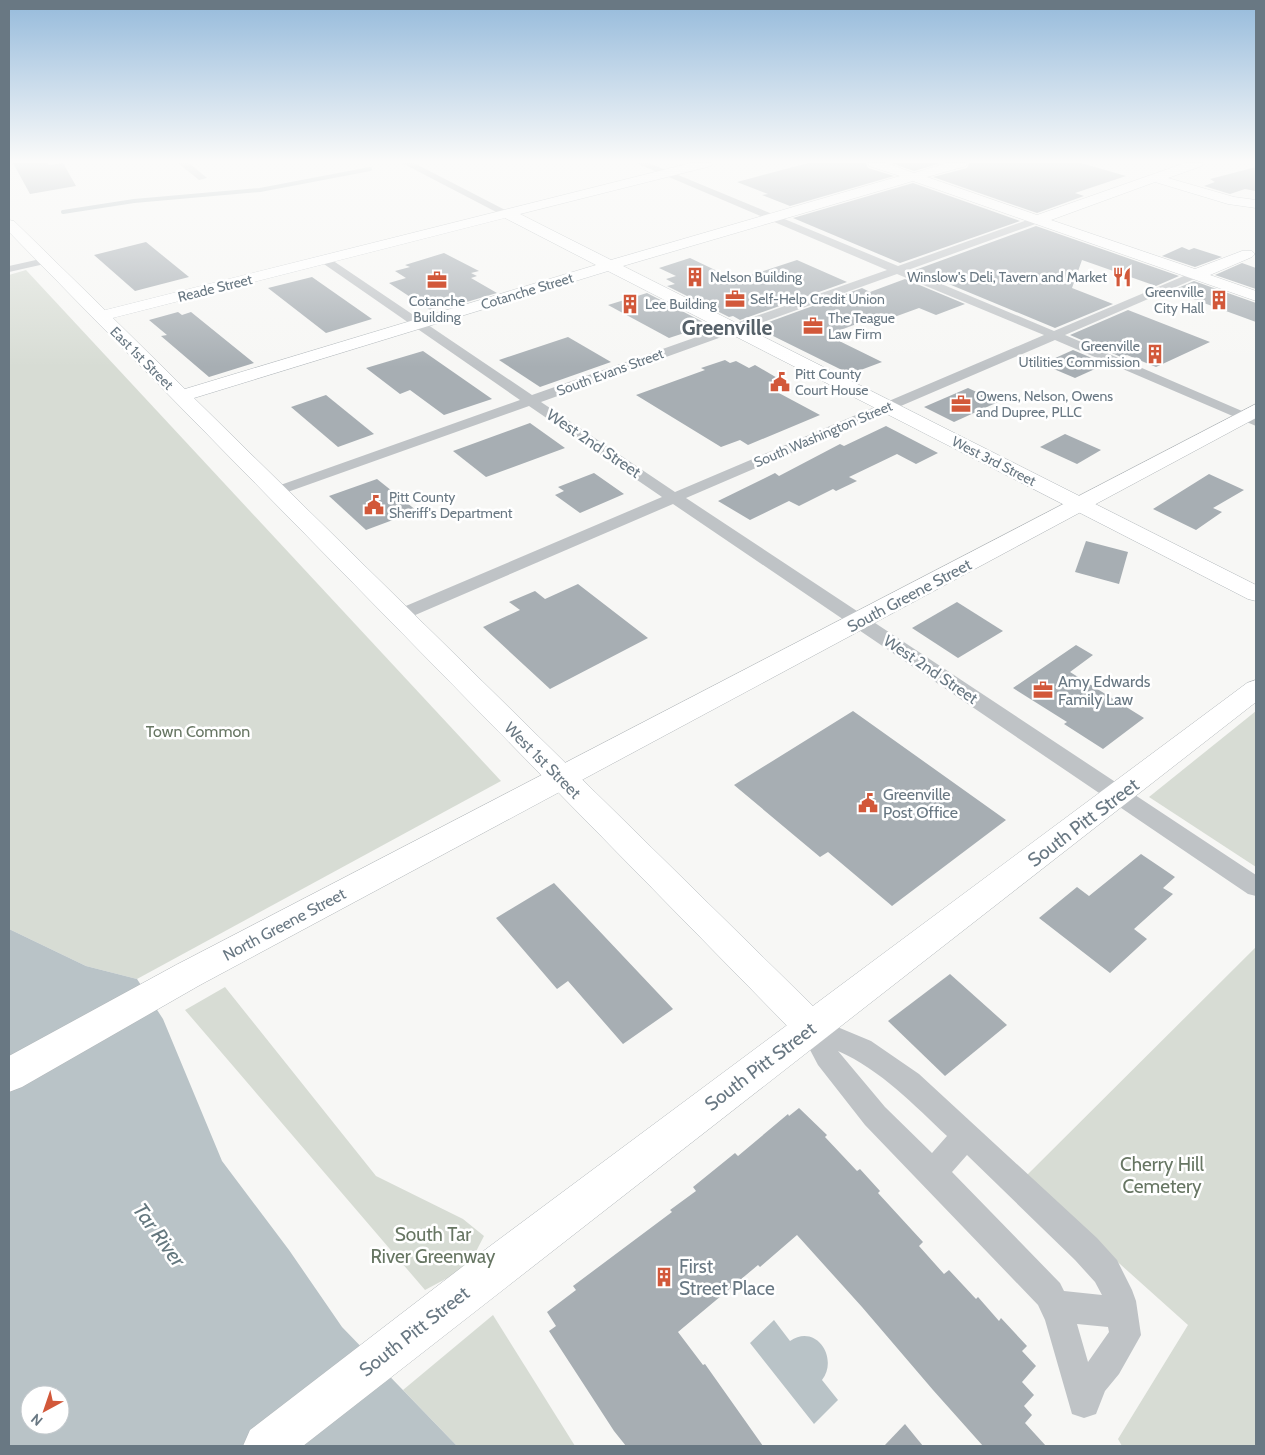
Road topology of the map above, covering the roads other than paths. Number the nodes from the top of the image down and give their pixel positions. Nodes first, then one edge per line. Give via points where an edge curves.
1 (16, 231) edge
2 (437, 231) edge
3 (541, 231) edge
4 (727, 231) edge
5 (803, 231) edge
6 (1007, 231) edge
7 (1068, 231) edge
8 (1247, 254) dead end
9 (325, 260) junction
10 (45, 261) junction
11 (609, 266) junction
12 (9, 269) edge
13 (898, 270) junction
14 (1195, 275) junction
15 (1256, 296) edge
16 (101, 316) junction
17 (418, 324) junction
18 (732, 328) junction
19 (1055, 335) junction
20 (181, 396) junction
21 (531, 400) junction
22 (887, 406) junction
23 (1252, 416) edge
24 (277, 491) junction
25 (674, 498) junction
26 (1079, 504) junction
27 (1256, 594) edge
28 (400, 615) junction
29 (859, 621) junction
30 (1256, 689) edge
31 (562, 778) junction
32 (1119, 794) junction
33 (1256, 887) edge
34 (811, 1027) junction
35 (9, 1075) edge
36 (966, 1136) junction
37 (932, 1173) junction
38 (1055, 1306) junction
39 (1122, 1313) junction
40 (266, 1446) edge

1 - 10 street, East 1st Street
2 - 9 street, Reade Street
3 - 11 street, West 3rd Street
4 - 11 street, Cotanche Street
5 - 13 street
6 - 13 street, South Evans Street
7 - 14 street
8 - 14 street, South Washington Street
9 - 16 street, Reade Street
9 - 17 street, West 2nd Street
10 - 12 street
10 - 16 street, East 1st Street
11 - 17 street, Cotanche Street
11 - 18 street, West 3rd Street
13 - 18 street, South Evans Street
13 - 19 street
14 - 15 street
14 - 19 street, South Washington Street
16 - 20 street, East 1st Street
17 - 20 street, Cotanche Street
17 - 21 street, West 2nd Street
18 - 21 street, South Evans Street
18 - 22 street, West 3rd Street
19 - 22 street, South Washington Street
19 - 23 street
20 - 24 street, East 1st Street
21 - 24 street, South Evans Street
21 - 25 street, West 2nd Street
22 - 25 street, South Washington Street
22 - 26 street, West 3rd Street
23 - 26 street, South Greene Street
24 - 28 street, West 1st Street
25 - 28 street, South Washington Street
25 - 29 street, West 2nd Street
26 - 27 street, West 3rd Street
26 - 29 street, South Greene Street
28 - 31 street, West 1st Street
29 - 31 street, South Greene Street
29 - 32 street, West 2nd Street
30 - 32 street, South Pitt Street
31 - 34 street, West 1st Street
31 - 35 street, North Greene Street via 188,976
32 - 33 street, West 2nd Street
32 - 34 street, South Pitt Street
34 - 36 street via 862,1048 910,1083
34 - 37 street via 827,1056 863,1102
34 - 40 street, South Pitt Street
36 - 37 street
36 - 39 street via 1106,1271 1121,1301
37 - 38 street via 1049,1294
38 - 39 street
38 - 39 street via 1084,1402 1094,1380 1125,1335

